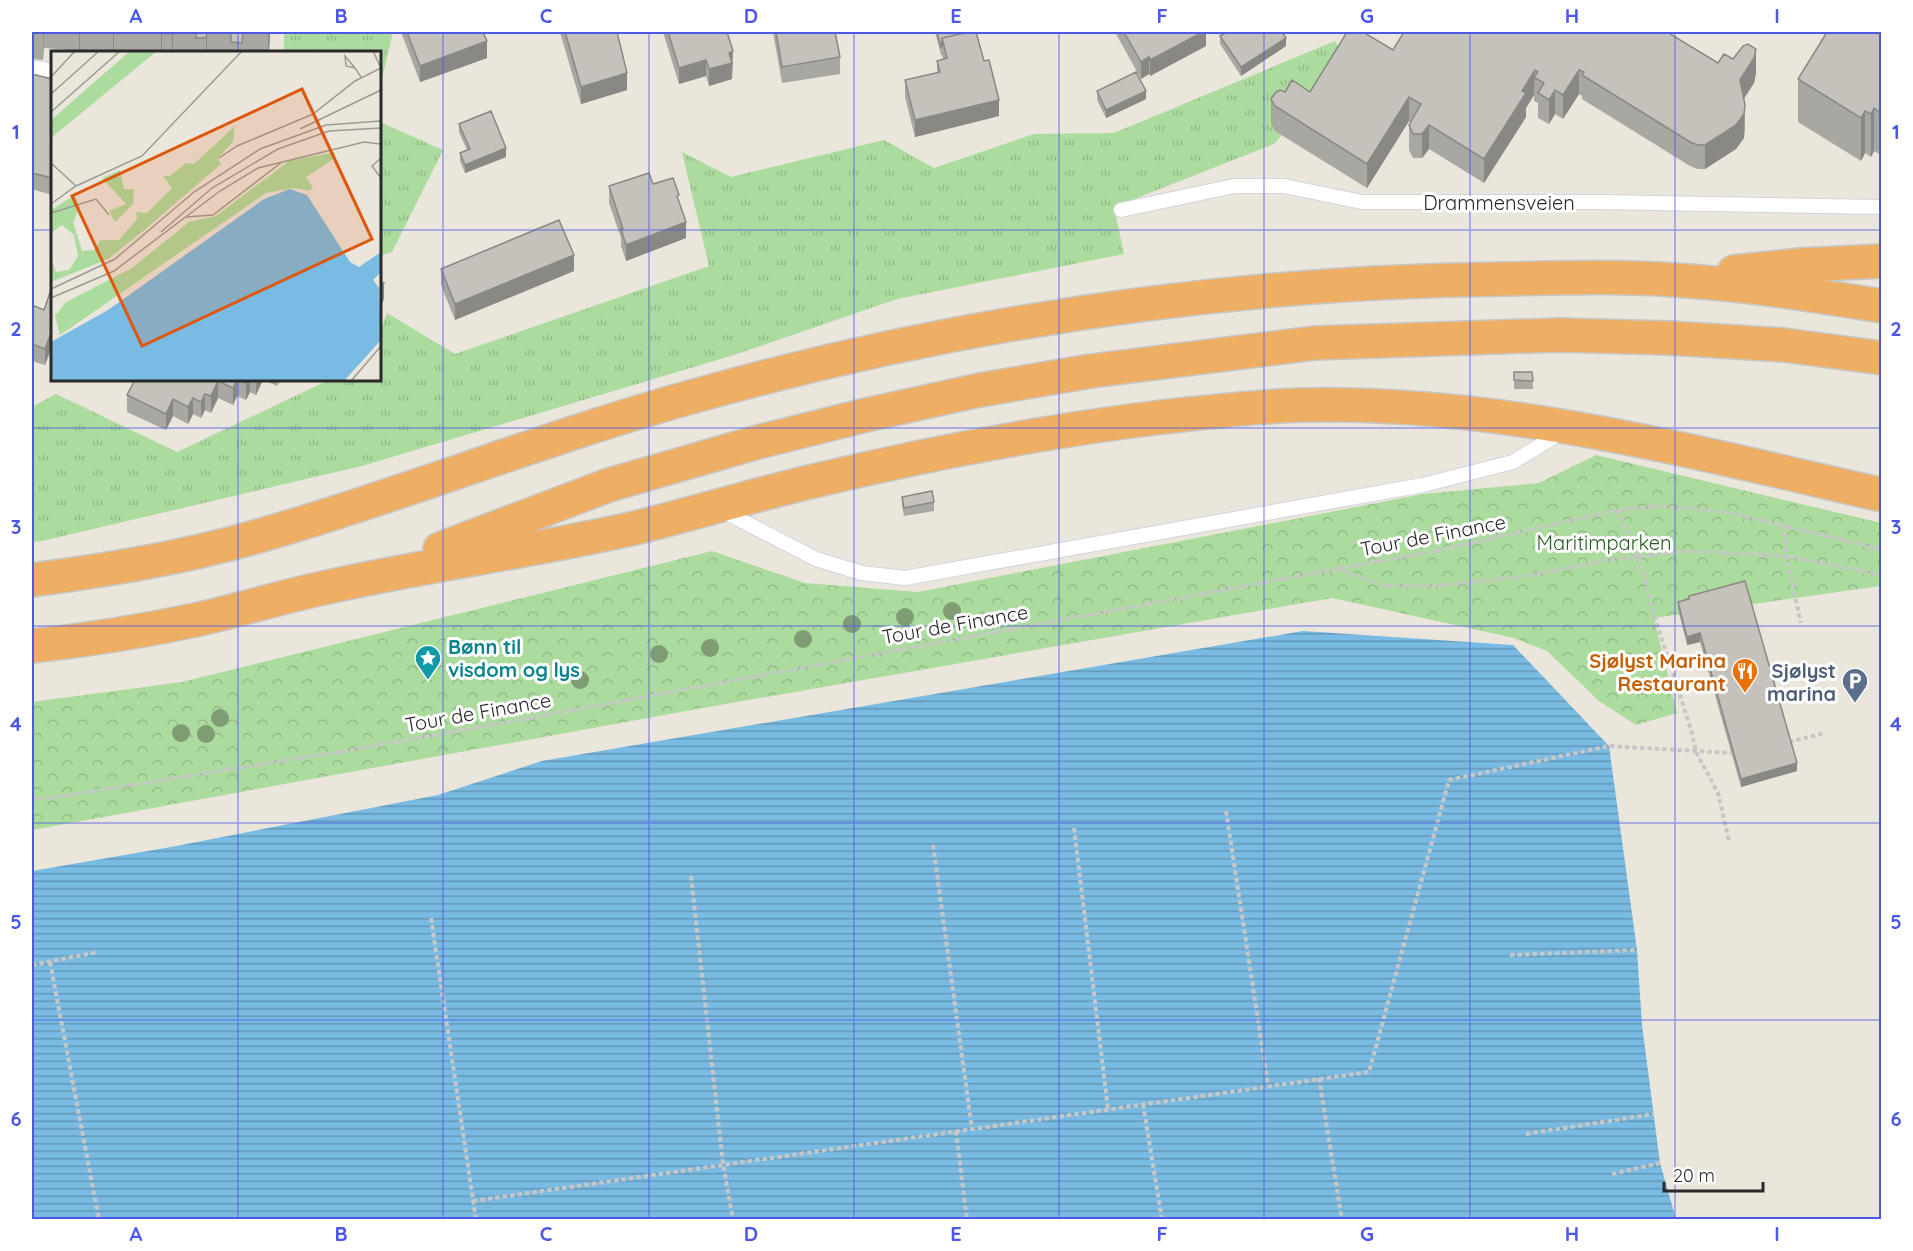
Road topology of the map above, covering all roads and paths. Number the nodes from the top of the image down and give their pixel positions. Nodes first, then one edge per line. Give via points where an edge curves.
1 (32, 68) edge
2 (51, 70) edge
3 (1881, 207) edge
4 (1121, 210) dead end
5 (1881, 261) edge
6 (1673, 279) junction
7 (1881, 306) edge
8 (1881, 358) edge
9 (1571, 426) junction
10 (1881, 495) edge
11 (714, 506) junction
12 (1618, 510) junction
13 (1785, 525) junction
14 (1881, 549) edge
15 (1786, 556) junction
16 (1639, 557) junction
17 (1337, 568) junction
18 (1881, 575) edge
19 (32, 580) edge
20 (327, 587) junction
21 (1801, 623) dead end
22 (32, 646) edge
23 (1825, 733) dead end
24 (1788, 742) edge
25 (1696, 752) junction
26 (1731, 753) edge
27 (32, 799) edge
28 (1226, 811) dead end
29 (1074, 828) dead end
30 (1729, 841) dead end
31 (933, 845) dead end
32 (691, 876) dead end
33 (431, 918) dead end
34 (1637, 950) dead end
35 (98, 952) dead end
36 (1510, 955) dead end
37 (50, 962) junction
38 (32, 965) edge
39 (1319, 1078) junction
40 (1268, 1085) junction
41 (1143, 1104) junction
42 (1108, 1109) junction
43 (1654, 1114) dead end
44 (972, 1129) junction
45 (956, 1131) junction
46 (1526, 1134) dead end
47 (1660, 1163) dead end
48 (723, 1164) junction
49 (1612, 1174) dead end
50 (473, 1201) junction
51 (99, 1220) edge
52 (476, 1220) edge
53 (733, 1220) edge
54 (967, 1220) edge
55 (1162, 1220) edge
56 (1342, 1220) edge

1 - 2 lane
3 - 4 lane, Drammensveien via 1362,202 1284,186 1234,186
5 - 6 highway
6 - 7 highway
6 - 19 highway via 1438,280 1297,288 1203,296 1004,326 845,357 693,396 252,538 179,556
8 - 20 highway via 1785,345 1559,335 1315,343 1091,371 980,390 758,442 609,485
9 - 10 highway
9 - 11 highway via 1474,412 1363,404 1217,411 1026,437 829,477
9 - 11 lane via 1513,462 1423,485 905,578 862,573 816,559
11 - 20 highway via 633,528
12 - 13 path, Tour de Finance via 1692,507
12 - 16 path
12 - 17 path, Tour de Finance via 1440,550
13 - 14 path, Tour de Finance
13 - 15 path
15 - 16 path via 1688,551
15 - 18 path
15 - 21 path
16 - 17 path via 1522,577 1432,586 1383,586
16 - 25 path
17 - 27 path, Tour de Finance via 339,752
20 - 22 highway via 194,620
23 - 24 path
25 - 26 path
25 - 30 path via 1718,793
25 - 39 path via 1609,746 1449,780 1369,1072
28 - 40 path
29 - 42 path
31 - 44 path
32 - 48 path
33 - 50 path
34 - 36 path
35 - 37 path
37 - 38 path
37 - 51 path
39 - 40 path
39 - 56 path
40 - 41 path
41 - 42 path
41 - 55 path
42 - 44 path
43 - 46 path
44 - 45 path
45 - 48 path
45 - 54 path
47 - 49 path
48 - 50 path
48 - 53 path
50 - 52 path

